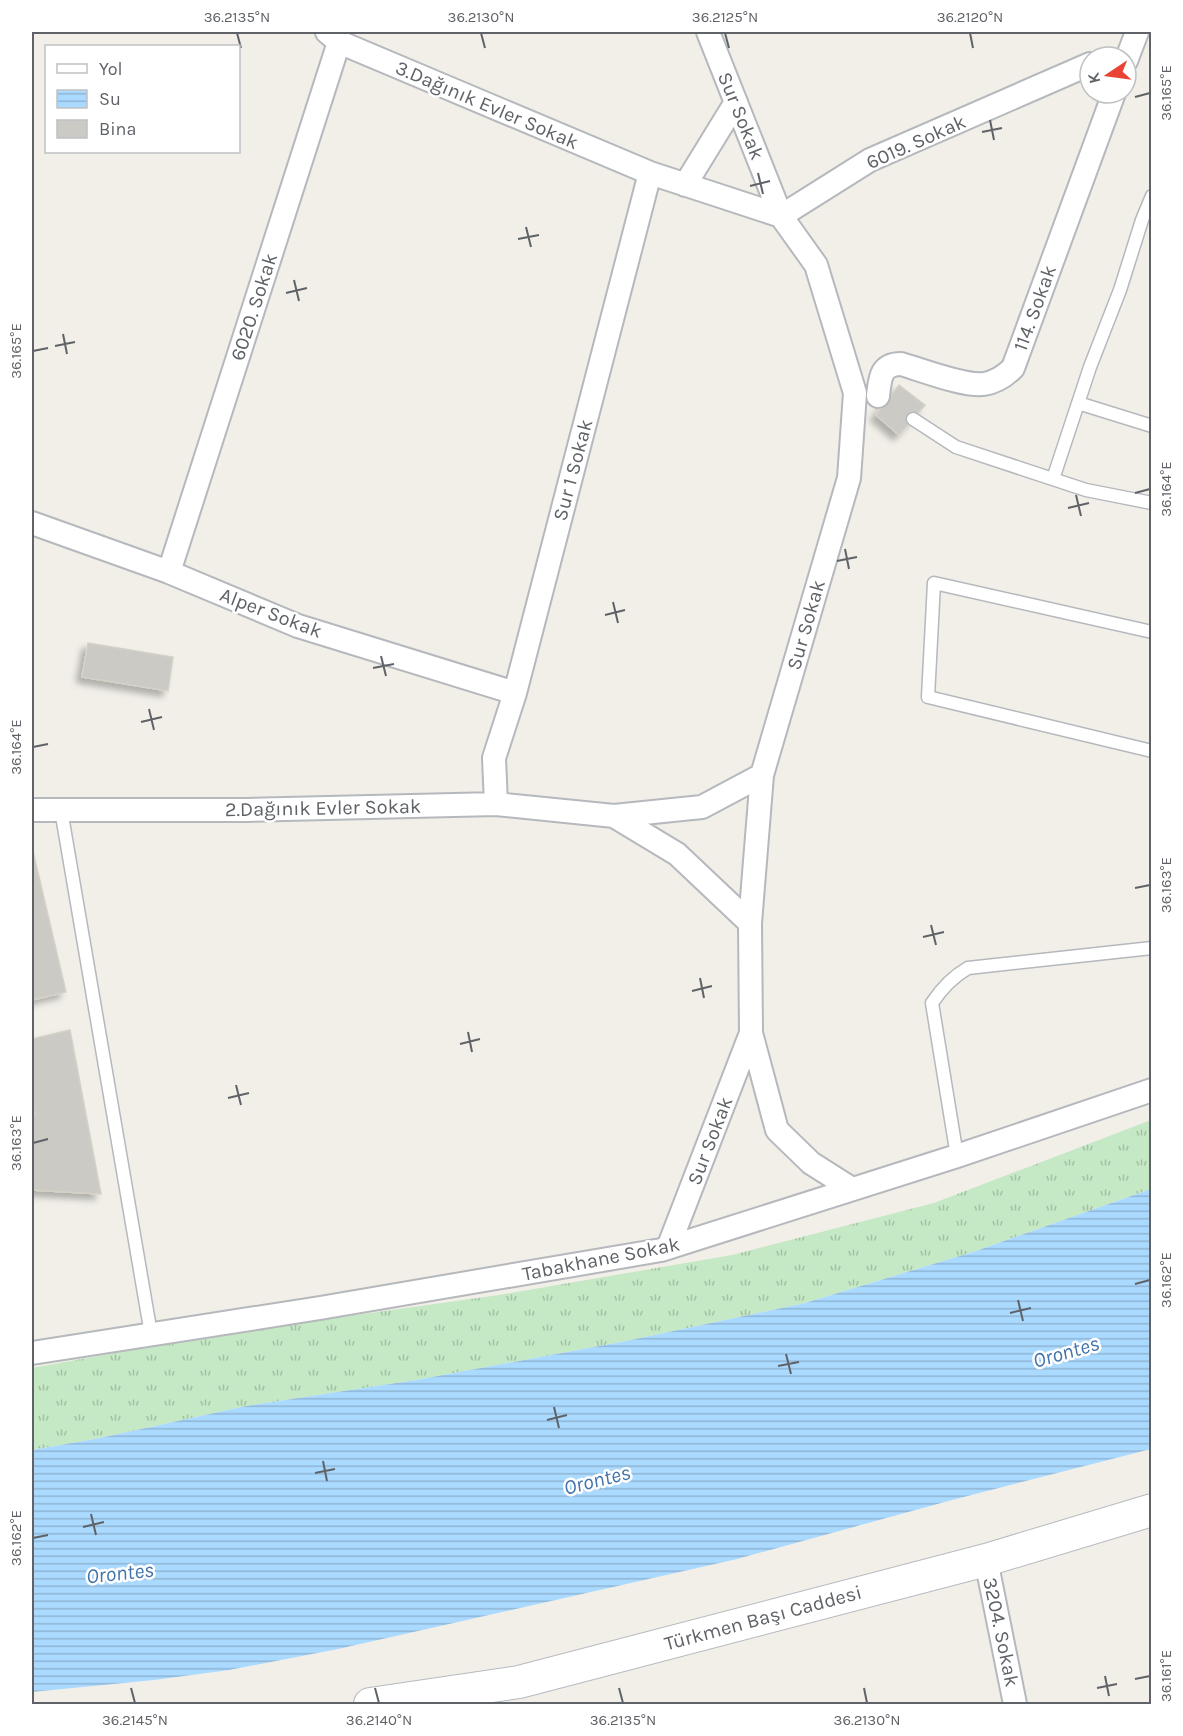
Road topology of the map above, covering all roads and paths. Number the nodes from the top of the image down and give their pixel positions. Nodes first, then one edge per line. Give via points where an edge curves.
1 (708, 32) edge
2 (333, 37) edge
3 (1078, 69) edge
4 (736, 102) junction
5 (1110, 105) edge
6 (650, 173) junction
7 (686, 185) junction
8 (1152, 196) edge
9 (781, 216) junction
10 (855, 393) junction
11 (883, 397) joint
12 (1078, 403) junction
13 (913, 419) dead end
14 (1152, 426) edge
15 (1053, 479) junction
16 (1152, 503) edge
17 (32, 523) edge
18 (169, 572) junction
19 (1152, 632) edge
20 (515, 693) junction
21 (1152, 751) edge
22 (762, 775) junction
23 (496, 804) junction
24 (32, 810) edge
25 (61, 810) junction
26 (614, 816) junction
27 (750, 923) junction
28 (1152, 948) edge
29 (751, 1033) junction
30 (1152, 1090) edge
31 (957, 1156) junction
32 (852, 1189) junction
33 (668, 1248) junction
34 (152, 1334) junction
35 (32, 1353) edge
36 (1152, 1510) edge
37 (986, 1560) junction
38 (370, 1704) edge
39 (1016, 1704) edge

1 - 4 street, Sur Sokak
2 - 6 street, 3.Dağınık Evler Sokak
2 - 18 street, 6020. Sokak
3 - 9 street, 6019. Sokak via 870,160
4 - 7 street
4 - 9 street, Sur Sokak
5 - 11 street, 114. Sokak via 1013,368 995,381 982,384 896,364 880,376
6 - 7 street
6 - 20 street, Sur 1 Sokak
7 - 9 street
8 - 12 lane
9 - 10 street, Sur Sokak via 816,265
10 - 11 lane
10 - 22 street, Sur Sokak via 849,478
12 - 14 lane
12 - 15 lane
13 - 15 lane via 956,447
15 - 16 lane
17 - 18 street, Alper Sokak
18 - 20 street, Alper Sokak via 298,626
19 - 21 lane via 934,583 928,697
20 - 23 street, Sur 1 Sokak via 494,758
22 - 26 street, 2.Dağınık Evler Sokak via 702,807
22 - 27 street, Sur Sokak
23 - 25 street, 2.Dağınık Evler Sokak
23 - 26 street, 2.Dağınık Evler Sokak
24 - 25 street, 2.Dağınık Evler Sokak
25 - 34 lane
26 - 27 street, 2.Dağınık Evler Sokak via 677,854
27 - 29 street, Sur Sokak
28 - 31 lane via 968,968 945,985 932,1004
29 - 32 street, Sur Sokak via 777,1130 811,1163
29 - 33 street, Sur Sokak
30 - 31 street, Tabakhane Sokak
31 - 32 street, Tabakhane Sokak
32 - 33 street, Tabakhane Sokak
33 - 34 street, Tabakhane Sokak
34 - 35 street, Tabakhane Sokak
36 - 37 main road, Türkmen Başı Caddesi
37 - 38 main road, Türkmen Başı Caddesi via 519,1682
37 - 39 street, 3204. Sokak

